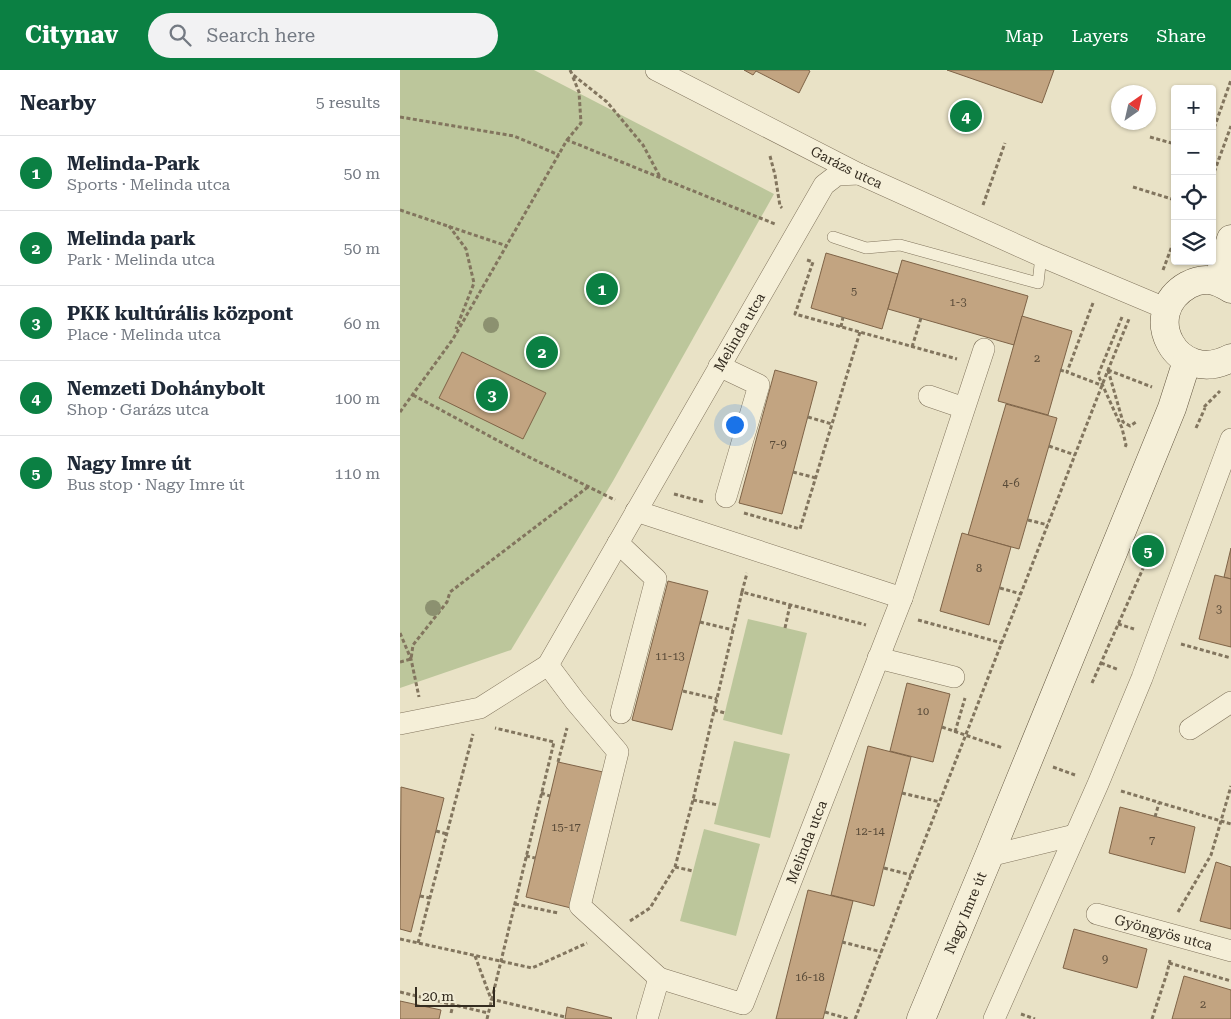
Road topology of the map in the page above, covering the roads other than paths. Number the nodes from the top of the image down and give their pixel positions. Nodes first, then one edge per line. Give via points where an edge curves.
1 (656, 70) edge
2 (859, 174) junction
3 (833, 237) dead end
4 (1231, 239) edge
5 (1041, 256) junction
6 (1224, 285) edge
7 (1167, 309) junction
8 (981, 357) road end
9 (1231, 358) edge
10 (1187, 361) junction
11 (719, 366) junction
12 (929, 396) dead end
13 (964, 408) junction
14 (1231, 439) edge
15 (716, 500) road end
16 (636, 511) junction
17 (618, 543) junction
18 (895, 614) junction
19 (878, 658) junction
20 (548, 665) junction
21 (954, 677) dead end
22 (1231, 702) edge
23 (621, 713) dead end
24 (400, 724) edge
25 (1190, 729) dead end
26 (1075, 835) junction
27 (989, 856) junction
28 (1097, 914) dead end
29 (1231, 951) edge
30 (659, 978) junction
31 (648, 1019) edge
32 (921, 1019) edge
33 (994, 1019) edge

1 - 2 street, Garázs utca
2 - 5 street, Garázs utca
2 - 11 street, Melinda utca via 837,175 824,185
3 - 5 lane via 866,248 900,245 1038,283
4 - 6 street
5 - 7 street
6 - 7 street via 1213,280 1192,283 1172,298
7 - 10 street via 1164,320 1170,344
8 - 13 street, Melinda utca
9 - 10 street via 1211,365
10 - 27 street, Nagy Imre út via 1176,396
11 - 15 street via 759,385
11 - 16 street, Melinda utca
12 - 13 street
13 - 18 street, Melinda utca
14 - 26 street via 1142,678
16 - 17 street, Melinda utca
16 - 18 street
17 - 20 street, Melinda utca
17 - 23 street via 656,579
18 - 19 street, Melinda utca
19 - 21 street
19 - 30 street, Melinda utca via 743,1004
20 - 24 street, Melinda utca via 478,716 424,718
20 - 30 street, Melinda utca via 618,752 580,906
22 - 25 street
26 - 27 street
26 - 33 street
27 - 32 street, Nagy Imre út
28 - 29 street, Gyöngyös utca
30 - 31 street

